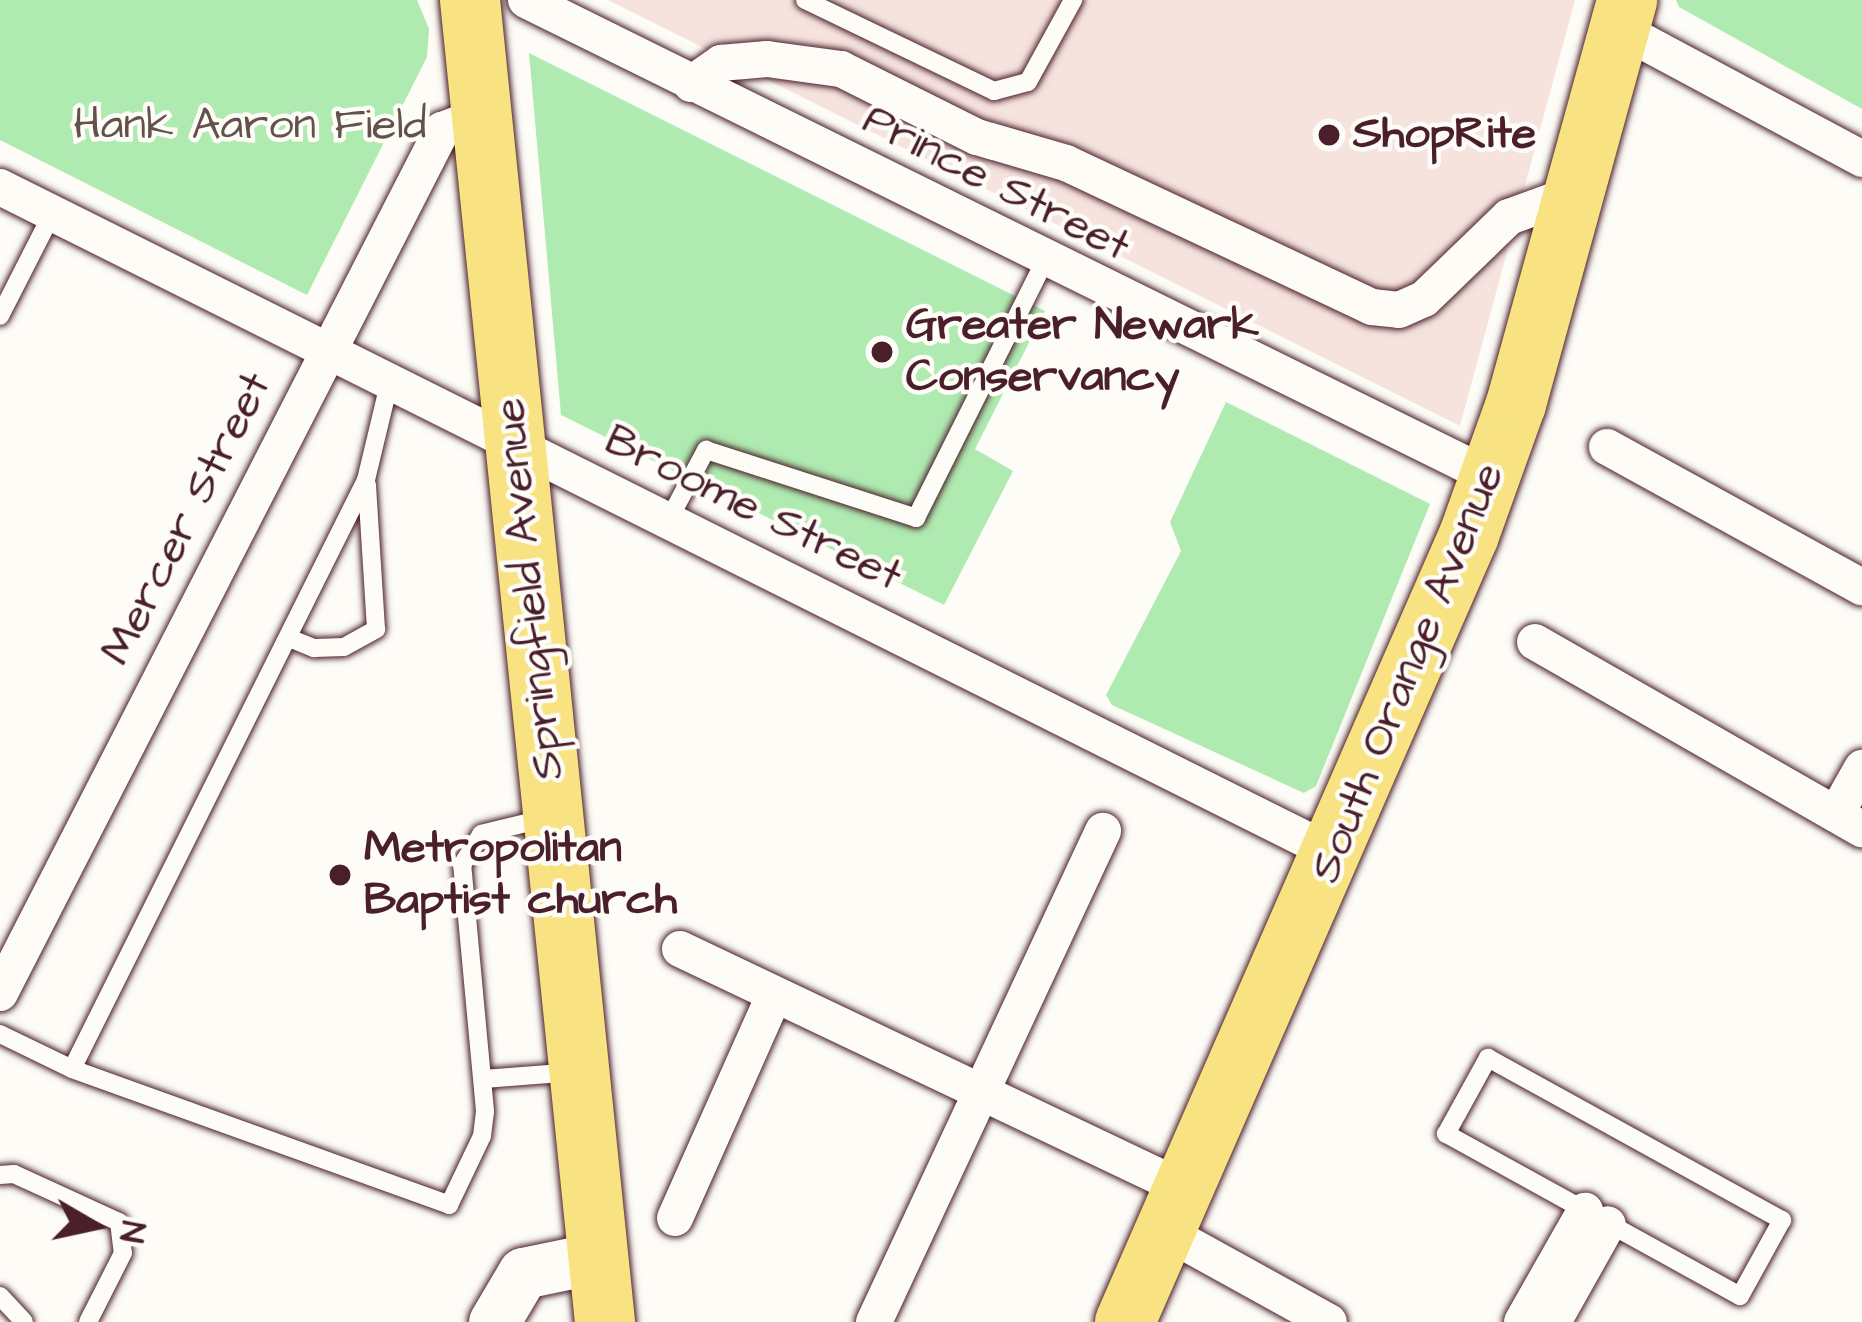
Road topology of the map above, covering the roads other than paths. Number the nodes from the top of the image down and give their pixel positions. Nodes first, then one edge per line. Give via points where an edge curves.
1 (470, 0) edge
2 (526, 0) edge
3 (805, 0) edge
4 (1073, 0) edge
5 (1623, 14) edge
6 (691, 84) junction
7 (482, 115) junction
8 (1862, 159) edge
9 (0, 187) edge
10 (1569, 195) junction
11 (52, 214) junction
12 (1044, 262) junction
13 (0, 316) edge
14 (325, 352) junction
15 (389, 384) junction
16 (1606, 447) dead end
17 (516, 448) junction
18 (1491, 477) junction
19 (367, 480) junction
20 (668, 521) junction
21 (1862, 587) edge
22 (289, 638) junction
23 (1535, 641) dead end
24 (1862, 768) edge
25 (554, 816) junction
26 (1849, 822) edge
27 (1103, 831) dead end
28 (1335, 854) junction
29 (680, 950) dead end
30 (0, 993) edge
31 (774, 996) junction
32 (0, 1034) edge
33 (72, 1069) junction
34 (579, 1072) junction
35 (483, 1079) junction
36 (985, 1095) junction
37 (0, 1175) edge
38 (1176, 1211) junction
39 (1596, 1217) junction
40 (675, 1218) dead end
41 (600, 1257) junction
42 (0, 1297) edge
43 (24, 1322) edge
44 (88, 1322) edge
45 (494, 1322) edge
46 (605, 1322) edge
47 (874, 1322) edge
48 (1125, 1322) edge
49 (1329, 1322) edge
50 (1522, 1322) edge
51 (1553, 1322) edge

1 - 7 main road, Springfield Avenue
2 - 6 street, Prince Street
3 - 4 lane via 994,91 1028,82
5 - 8 street
5 - 10 main road, South Orange Avenue
6 - 10 street via 721,63 767,59 841,70 977,137 1066,163 1372,307 1399,310 1424,298 1509,217
6 - 12 street, Prince Street
7 - 14 street, Mercer Street via 446,123
7 - 17 main road, Springfield Avenue
9 - 11 street, Broome Street
10 - 18 main road, South Orange Avenue
11 - 13 lane
11 - 14 street, Broome Street
12 - 18 street, Prince Street
12 - 20 lane via 916,518 706,450
14 - 15 street, Broome Street
14 - 30 street, Mercer Street
15 - 17 street, Broome Street
15 - 19 lane
16 - 21 street
17 - 20 street, Broome Street
17 - 25 main road, Springfield Avenue
18 - 28 main road, South Orange Avenue
19 - 22 lane
19 - 22 lane via 376,629 344,647
20 - 28 street, Broome Street
22 - 33 lane
23 - 26 street
24 - 26 street
25 - 34 main road, Springfield Avenue
25 - 35 lane via 481,834 462,865
27 - 36 street
28 - 38 main road, South Orange Avenue
29 - 31 street
31 - 36 street
31 - 40 street
32 - 33 lane
33 - 35 lane via 439,1206 457,1198 482,1136
34 - 35 lane
34 - 41 main road, Springfield Avenue
36 - 38 street
36 - 47 street
37 - 44 lane via 14,1174 119,1222 123,1253
38 - 48 main road, South Orange Avenue
38 - 49 street
39 - 39 lane via 1446,1135 1488,1058 1782,1220 1740,1296
39 - 50 street
39 - 51 street
41 - 45 street via 523,1273
41 - 46 main road, Springfield Avenue
42 - 43 lane

